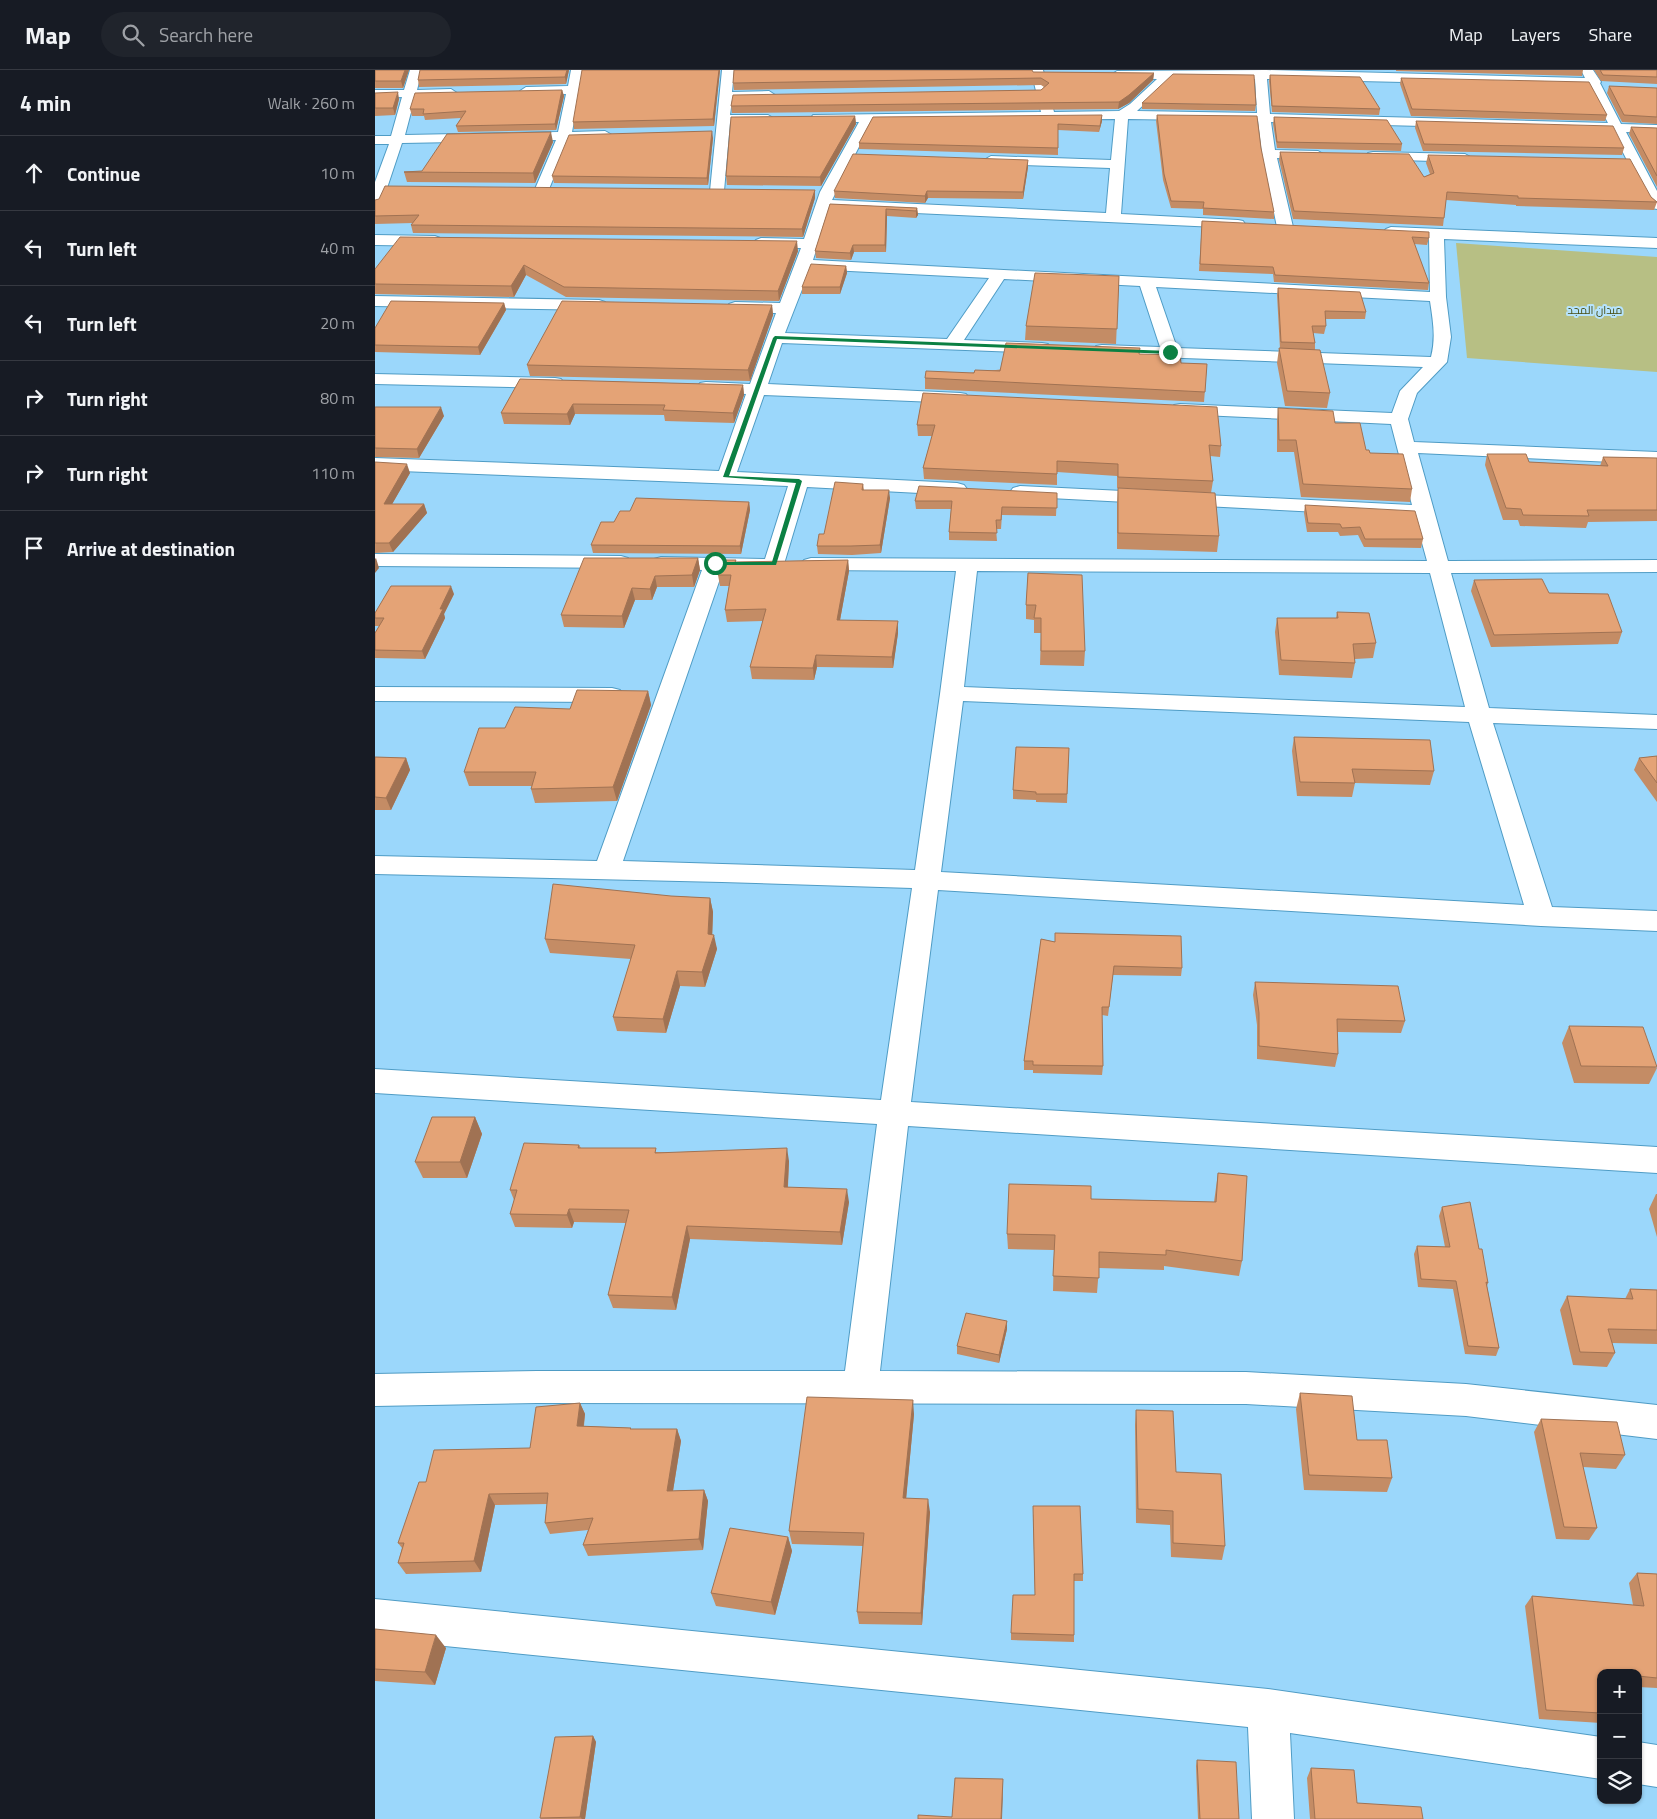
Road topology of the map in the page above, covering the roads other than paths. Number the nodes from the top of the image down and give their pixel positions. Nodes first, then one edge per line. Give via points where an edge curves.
1 (416, 70) edge
2 (577, 70) edge
3 (728, 70) edge
4 (1587, 70) edge
5 (1261, 72) edge
6 (1040, 73) edge
7 (1103, 74) edge
8 (1168, 75) junction
9 (1600, 85) junction
10 (572, 90) junction
11 (467, 92) edge
12 (514, 92) edge
13 (409, 93) junction
14 (375, 94) edge
15 (783, 95) edge
16 (726, 96) junction
17 (938, 100) edge
18 (1048, 115) junction
19 (1122, 115) junction
20 (939, 116) junction
21 (868, 117) junction
22 (782, 118) edge
23 (801, 118) edge
24 (1264, 118) junction
25 (1616, 127) junction
26 (719, 128) junction
27 (1657, 129) edge
28 (623, 134) edge
29 (564, 136) junction
30 (397, 139) junction
31 (375, 140) edge
32 (1269, 154) junction
33 (846, 155) junction
34 (1328, 155) edge
35 (866, 156) edge
36 (1357, 156) edge
37 (1475, 158) edge
38 (981, 160) edge
39 (1615, 161) edge
40 (1634, 162) junction
41 (1117, 164) junction
42 (1651, 183) edge
43 (381, 188) junction
44 (399, 188) edge
45 (561, 189) edge
46 (735, 191) edge
47 (809, 192) edge
48 (825, 198) junction
49 (375, 203) edge
50 (1657, 205) edge
51 (1113, 218) junction
52 (1285, 227) junction
53 (1304, 228) edge
54 (1380, 231) edge
55 (1436, 234) junction
56 (375, 240) edge
57 (454, 241) edge
58 (750, 243) edge
59 (1657, 243) edge
60 (809, 244) junction
61 (804, 264) junction
62 (999, 274) junction
63 (1147, 283) junction
64 (1438, 297) junction
65 (375, 301) edge
66 (619, 305) edge
67 (717, 306) edge
68 (785, 308) junction
69 (775, 338) junction
70 (951, 345) junction
71 (1061, 349) edge
72 (1081, 349) edge
73 (1170, 352) junction
74 (1438, 362) junction
75 (375, 378) edge
76 (571, 384) edge
77 (688, 386) edge
78 (757, 388) junction
79 (974, 399) edge
80 (1162, 408) edge
81 (1399, 420) junction
82 (1407, 447) junction
83 (1657, 458) edge
84 (375, 464) edge
85 (726, 477) junction
86 (799, 481) junction
87 (977, 490) edge
88 (997, 491) edge
89 (1423, 511) junction
90 (375, 560) edge
91 (715, 563) junction
92 (774, 564) junction
93 (967, 564) junction
94 (1657, 566) edge
95 (1437, 567) junction
96 (375, 694) edge
97 (952, 694) junction
98 (649, 696) junction
99 (1479, 716) junction
100 (1657, 722) edge
101 (607, 869) junction
102 (378, 872) edge
103 (927, 880) junction
104 (1541, 916) junction
105 (1657, 920) edge
106 (375, 1082) edge
107 (894, 1114) junction
108 (1657, 1160) edge
109 (861, 1387) junction
110 (375, 1390) edge
111 (1657, 1422) edge
112 (375, 1619) edge
113 (1268, 1709) junction
114 (1597, 1757) edge
115 (1642, 1764) edge
116 (1657, 1766) edge
117 (1273, 1819) edge

1 - 13 street
2 - 10 street
3 - 16 street
4 - 9 street
5 - 8 street
5 - 9 street
5 - 24 street
6 - 18 street via 1037,91
7 - 8 street
8 - 19 street
9 - 25 street
10 - 12 street
10 - 29 street
11 - 13 street
13 - 14 street
13 - 30 street
15 - 16 street
16 - 26 street
17 - 20 street
18 - 19 street
18 - 20 street
19 - 24 street
19 - 41 street
20 - 21 street
21 - 23 street
21 - 33 street
22 - 26 street
24 - 25 street
24 - 32 street
25 - 27 street
25 - 40 street
26 - 46 street via 712,191
28 - 29 street
29 - 30 street
29 - 45 street via 537,189
30 - 31 street
30 - 43 street
32 - 34 street
32 - 52 street
33 - 35 street
33 - 48 street
36 - 37 street
38 - 41 street
39 - 40 street
40 - 42 street
41 - 51 street
42 - 50 street
43 - 44 street
43 - 49 street
47 - 48 street
48 - 51 street
48 - 60 street
51 - 52 street
52 - 53 street
54 - 55 street
55 - 59 street
55 - 64 street
56 - 57 street
58 - 60 street
60 - 61 street
61 - 62 street
61 - 68 street
62 - 63 street
62 - 70 street
63 - 64 street
63 - 73 street
64 - 74 street via 1443,336
65 - 66 street
67 - 68 street
68 - 69 street
69 - 70 street
69 - 78 street
70 - 71 street
72 - 73 street
73 - 74 street
74 - 81 street via 1409,390
75 - 76 street
77 - 78 street
78 - 79 street
78 - 85 street
80 - 81 street
81 - 82 street
82 - 83 street
82 - 89 street
84 - 85 street
85 - 86 street
86 - 87 street
86 - 92 street
88 - 89 street
89 - 95 street
90 - 91 street
91 - 92 street
91 - 98 street
92 - 93 street
93 - 95 street
93 - 97 street
94 - 95 street
95 - 99 street
96 - 98 street
97 - 99 street
97 - 103 street
98 - 101 street
99 - 100 street
99 - 104 street
101 - 102 street
101 - 103 street
103 - 104 street
103 - 107 street
104 - 105 street
106 - 107 street
107 - 108 street
107 - 109 street
109 - 110 street
109 - 111 street via 1246,1388 1467,1400
112 - 113 street
113 - 114 street
113 - 117 street
115 - 116 street

